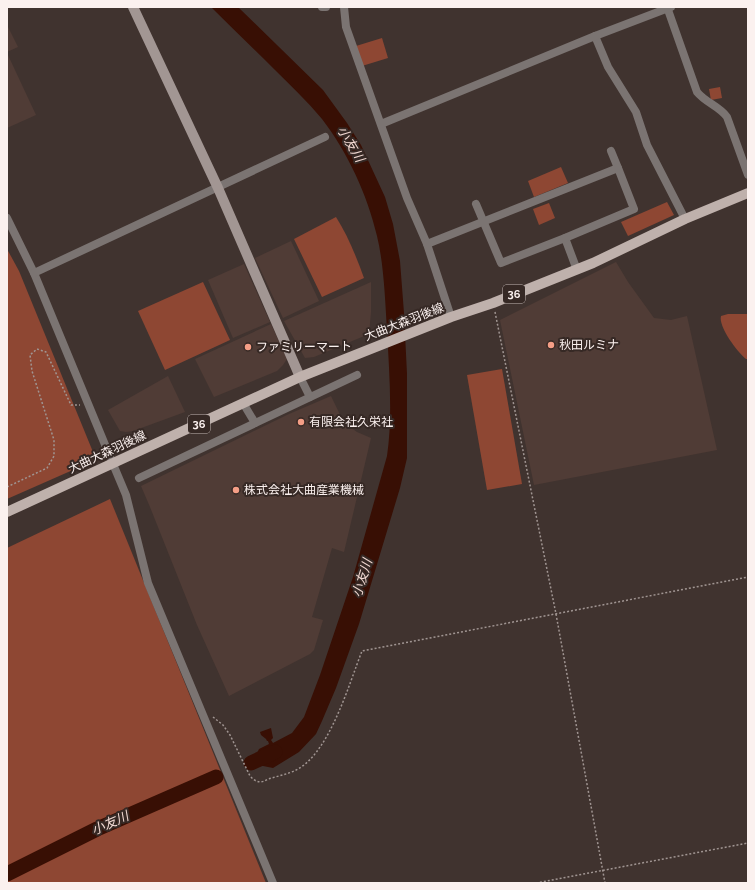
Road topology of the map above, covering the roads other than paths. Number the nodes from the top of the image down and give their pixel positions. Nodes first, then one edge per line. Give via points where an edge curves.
1 (133, 7) edge
2 (322, 7) edge
3 (326, 7) edge
4 (344, 7) edge
5 (668, 7) edge
6 (595, 36) junction
7 (381, 124) junction
8 (325, 137) dead end
9 (611, 151) dead end
10 (618, 168) junction
11 (748, 175) edge
12 (218, 188) junction
13 (748, 193) edge
14 (476, 204) dead end
15 (7, 218) edge
16 (685, 219) junction
17 (484, 222) junction
18 (565, 238) junction
19 (427, 244) junction
20 (577, 270) junction
21 (34, 273) junction
22 (451, 317) junction
23 (357, 375) dead end
24 (300, 377) junction
25 (310, 397) junction
26 (244, 403) junction
27 (255, 423) junction
28 (113, 464) junction
29 (139, 478) dead end
30 (7, 512) edge
31 (274, 883) edge

1 - 12 street
2 - 3 street
4 - 7 street via 346,27
5 - 6 street
5 - 11 street via 696,92 723,111 727,117
6 - 7 street
6 - 16 street via 608,67 636,112 646,145
7 - 19 street via 406,198
8 - 12 street
9 - 10 street
10 - 17 street
10 - 18 street via 634,209
12 - 21 street
12 - 24 street
13 - 16 main road, 大曲大森羽後線 / 36
14 - 17 street
15 - 21 street
16 - 20 main road, 大曲大森羽後線 / 36
17 - 18 street via 501,263
17 - 19 street
18 - 20 street
19 - 22 street
20 - 22 main road, 大曲大森羽後線 / 36
21 - 28 street
22 - 24 main road, 大曲大森羽後線 / 36
23 - 25 street
24 - 25 street
24 - 26 main road, 大曲大森羽後線 / 36
25 - 27 street
26 - 27 street
26 - 28 main road, 大曲大森羽後線 / 36
27 - 29 street
28 - 30 main road, 大曲大森羽後線 / 36
28 - 31 street via 126,495 148,583

